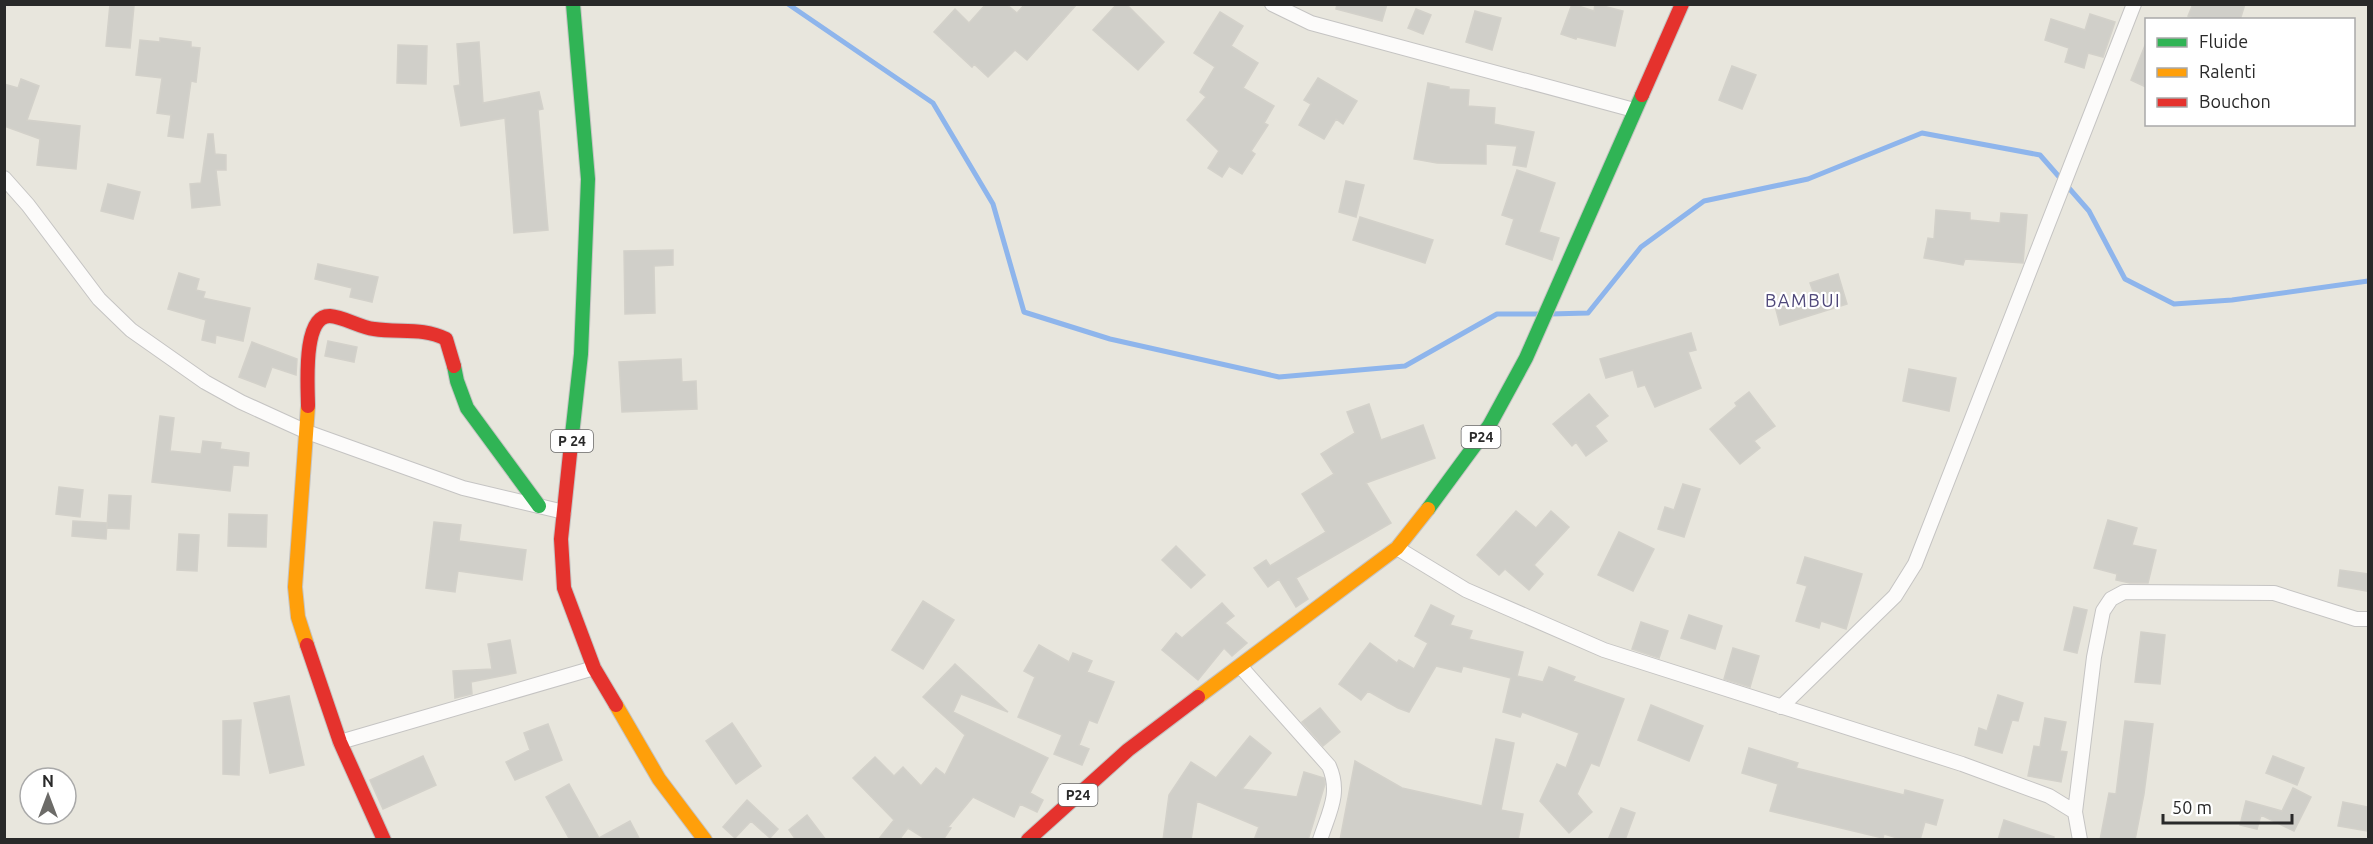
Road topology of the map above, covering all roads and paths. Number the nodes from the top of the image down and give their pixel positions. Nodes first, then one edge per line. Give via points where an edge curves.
1 (573, 4) edge
2 (1272, 4) edge
3 (1682, 4) edge
4 (2134, 4) edge
5 (1634, 110) junction
6 (4, 178) edge
7 (307, 432) junction
8 (539, 506) junction
9 (564, 512) junction
10 (1397, 548) junction
11 (2368, 620) edge
12 (1240, 666) junction
13 (594, 668) junction
14 (1781, 707) junction
15 (340, 742) junction
16 (2075, 812) junction
17 (384, 840) edge
18 (705, 840) edge
19 (1028, 840) edge
20 (1320, 840) edge
21 (2080, 840) edge

1 - 9 main road, P 24 via 588,179 581,354
2 - 5 street via 1311,23
3 - 5 main road, P24
4 - 14 street via 1915,564 1895,596
5 - 10 main road, P24 via 1526,358 1490,426
6 - 7 street via 99,299 131,330 205,382
7 - 8 street via 463,488
7 - 8 main road via 310,341 313,326 320,318 330,316 374,329 438,334 446,339 452,353 467,408
7 - 15 main road via 295,587 298,617
8 - 9 street
9 - 13 main road, P 24 via 564,588
10 - 12 main road, P24
10 - 14 street via 1466,590 1604,650
11 - 16 street via 2274,593 2124,592 2111,599 2103,611 2094,657
12 - 19 main road, P24 via 1128,750
12 - 20 street via 1329,766 1335,794
13 - 15 street
13 - 18 main road, P 24 via 659,779
14 - 16 street via 1973,768 2049,796
15 - 17 main road
16 - 21 street

